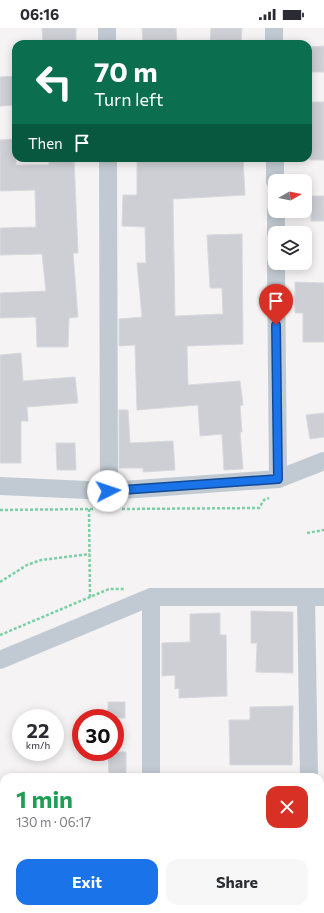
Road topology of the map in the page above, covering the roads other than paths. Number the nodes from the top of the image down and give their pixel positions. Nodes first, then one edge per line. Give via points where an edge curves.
1 (107, 28) edge
2 (274, 28) edge
3 (107, 40) edge
4 (274, 40) edge
5 (108, 162) edge
6 (275, 162) edge
7 (275, 174) edge
8 (276, 270) edge
9 (324, 461) edge
10 (0, 486) edge
11 (277, 488) junction
12 (108, 491) junction
13 (151, 597) junction
14 (306, 597) junction
15 (324, 597) edge
16 (0, 660) edge
17 (151, 773) edge
18 (309, 773) edge

1 - 3 street
2 - 4 street
5 - 12 street
6 - 7 street
8 - 11 street
9 - 11 street
10 - 12 street
11 - 12 street
13 - 14 street
13 - 16 street
13 - 17 street
14 - 15 street
14 - 18 street

